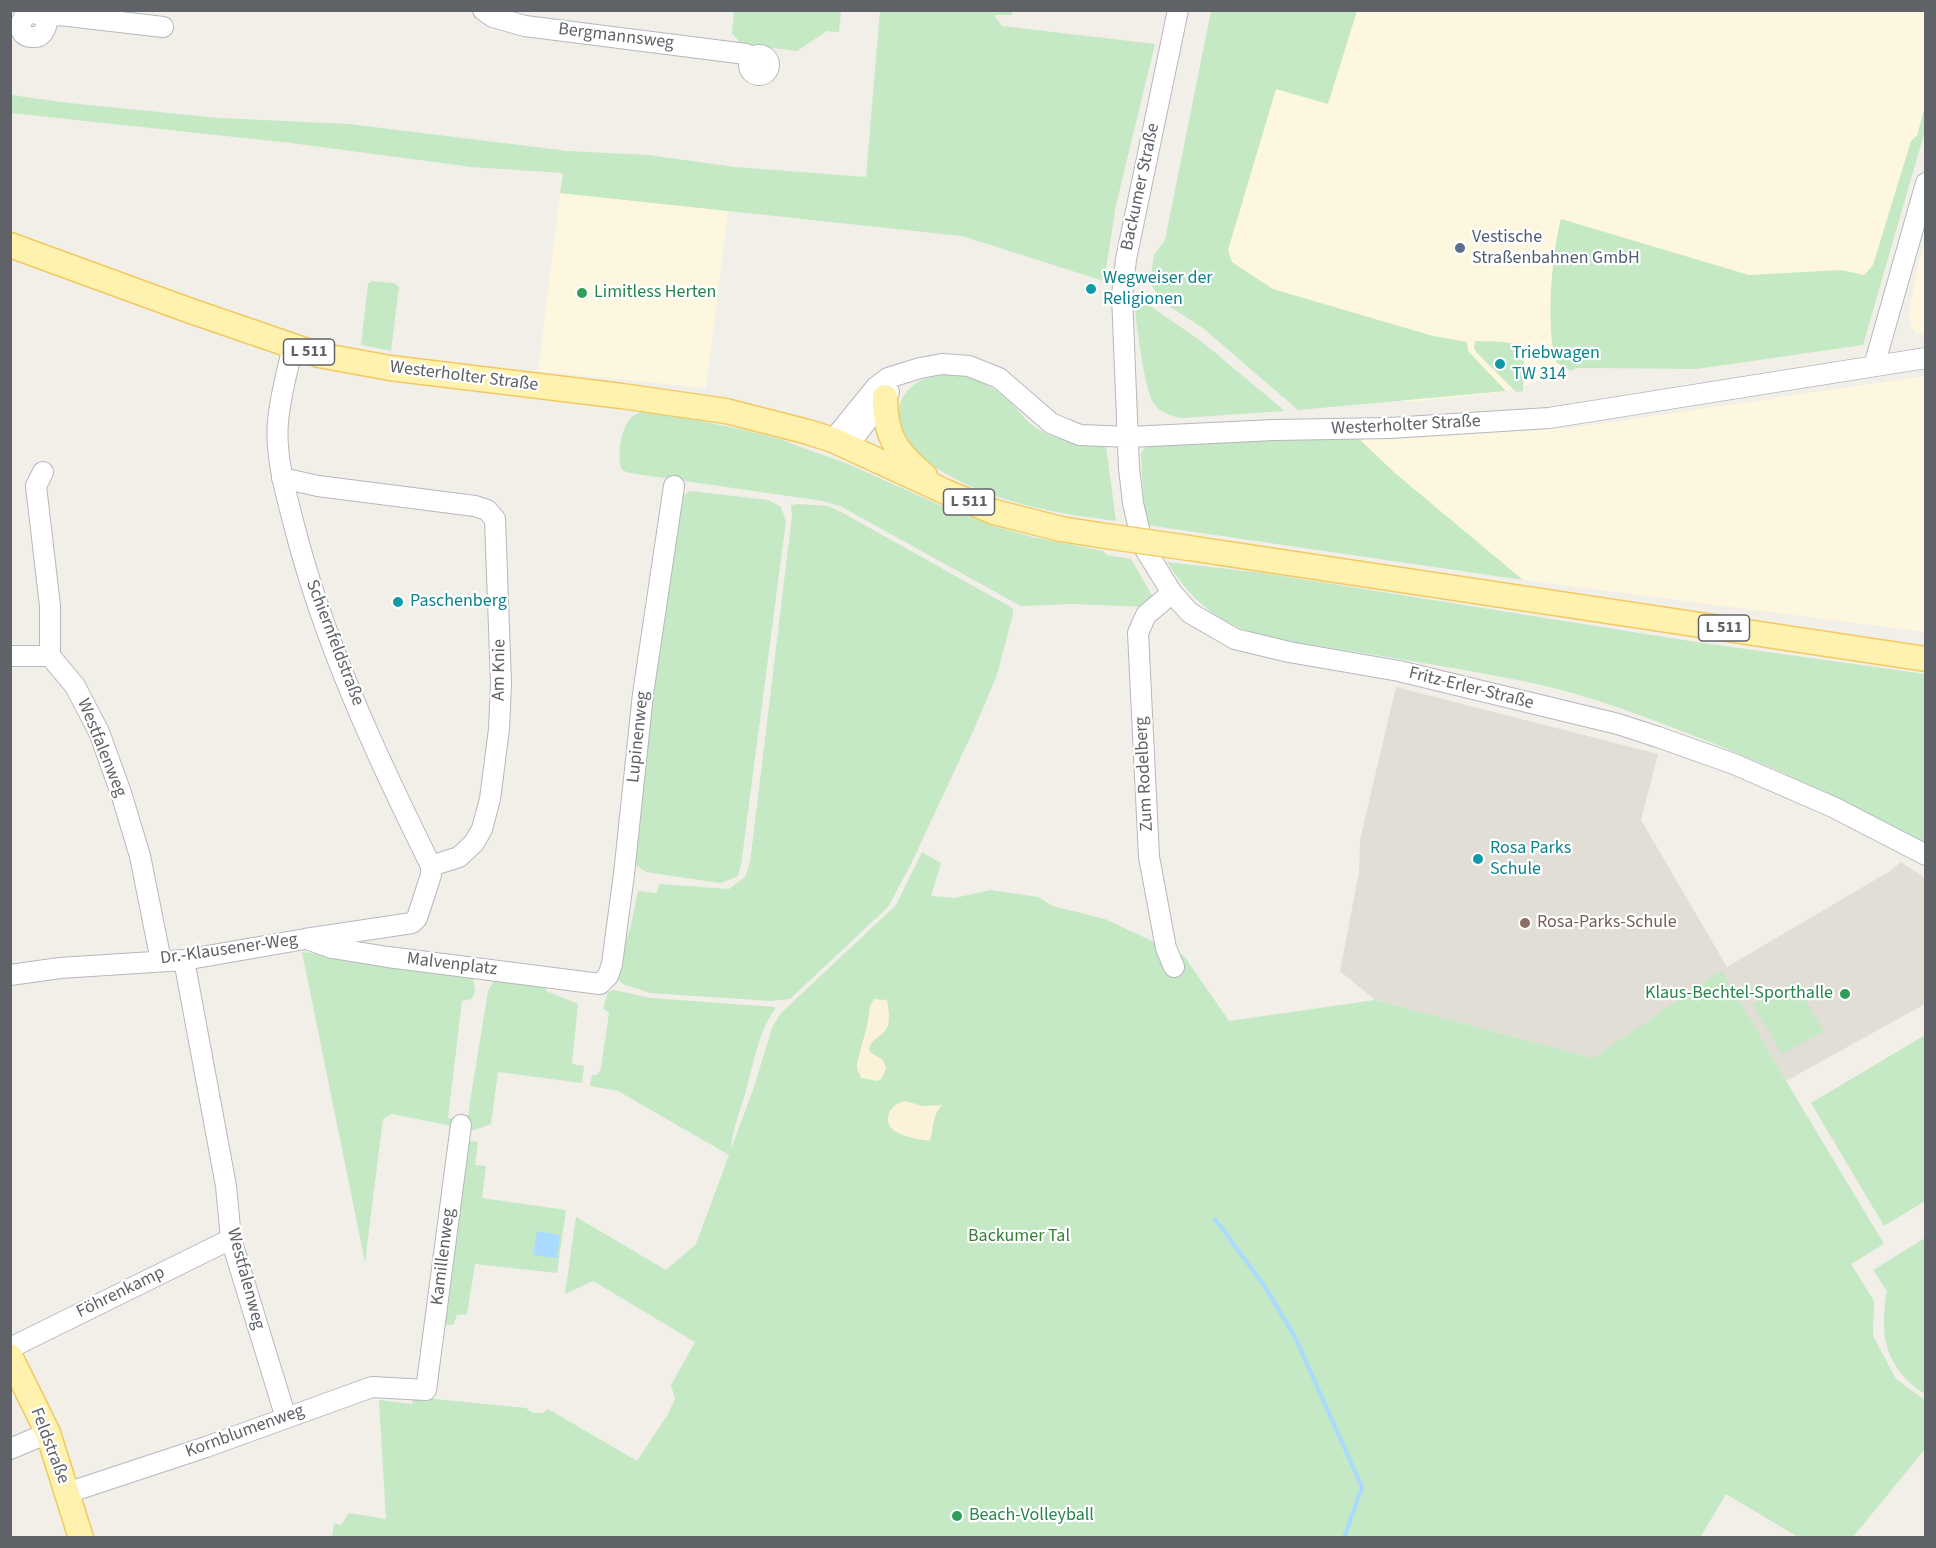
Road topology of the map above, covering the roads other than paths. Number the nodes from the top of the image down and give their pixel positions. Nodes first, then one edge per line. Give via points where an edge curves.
1 (483, 10) edge
2 (1178, 10) edge
3 (46, 14) edge
4 (163, 27) dead end
5 (751, 58) dead end
6 (1926, 183) edge
7 (10, 245) edge
8 (293, 347) junction
9 (1926, 358) edge
10 (1874, 366) junction
11 (903, 373) junction
12 (885, 397) junction
13 (1129, 437) junction
14 (840, 444) junction
15 (43, 472) dead end
16 (282, 478) junction
17 (674, 486) dead end
18 (946, 492) junction
19 (1172, 593) junction
20 (10, 656) edge
21 (50, 656) junction
22 (1926, 659) edge
23 (1926, 855) edge
24 (431, 866) junction
25 (305, 939) junction
26 (184, 960) junction
27 (161, 961) junction
28 (1174, 967) dead end
29 (10, 975) edge
30 (600, 984) joint
31 (461, 1125) dead end
32 (231, 1239) junction
33 (10, 1348) edge
34 (10, 1356) edge
35 (426, 1390) joint
36 (286, 1418) junction
37 (48, 1433) junction
38 (10, 1449) edge
39 (67, 1493) junction
40 (81, 1538) edge

1 - 5 street, Bergmannsweg via 525,26 746,54
2 - 13 street, Backumer Straße via 1124,276
3 - 4 street
6 - 10 street
7 - 8 main road, Westerholter Straße / L 511
8 - 14 main road, Westerholter Straße / L 511 via 390,369 726,411
8 - 16 street, Schiernfeldstraße via 278,424
9 - 10 street, Westerholter Straße
10 - 13 street, Westerholter Straße via 1549,418
11 - 12 street
11 - 13 street, Westerholter Straße via 942,364 969,366 999,378 1051,423 1080,435
11 - 14 street, Westerholter Straße via 876,387
12 - 14 street
12 - 18 main road via 888,434 912,465
13 - 19 street, Fritz-Erler-Straße via 1132,503 1143,546
14 - 18 main road, L 511
15 - 21 street via 36,486 50,606
16 - 24 street, Schiernfeldstraße via 303,561 335,651 375,749
16 - 24 street, Am Knie via 475,506 488,510 495,519 501,683 489,799 482,829 474,843 459,857
17 - 30 street, Lupinenweg via 643,694 612,964
18 - 22 main road, L 511, bridge via 994,512 1061,529
19 - 23 street, Fritz-Erler-Straße via 1190,613 1235,639 1399,671 1658,737 1734,764 1833,807
19 - 28 street, Zum Rodelberg via 1146,615 1138,633 1149,857 1166,948
20 - 21 street
21 - 27 street, Westfalenweg via 75,686 102,742 140,856
24 - 25 street, Dr.-Klausener-Weg via 421,911 412,924
25 - 26 street, Dr.-Klausener-Weg
25 - 30 street, Malvenplatz via 332,948 388,957
26 - 27 street, Dr.-Klausener-Weg
26 - 32 street, Westfalenweg via 226,1186
27 - 29 street, Dr.-Klausener-Weg
31 - 35 street, Kamillenweg
32 - 33 street, Föhrenkamp
32 - 36 street, Westfalenweg
34 - 37 main road, Feldstraße
35 - 36 street, Kornblumenweg via 372,1387
36 - 39 street, Kornblumenweg
37 - 38 street
37 - 39 main road, Feldstraße
39 - 40 main road, Feldstraße

